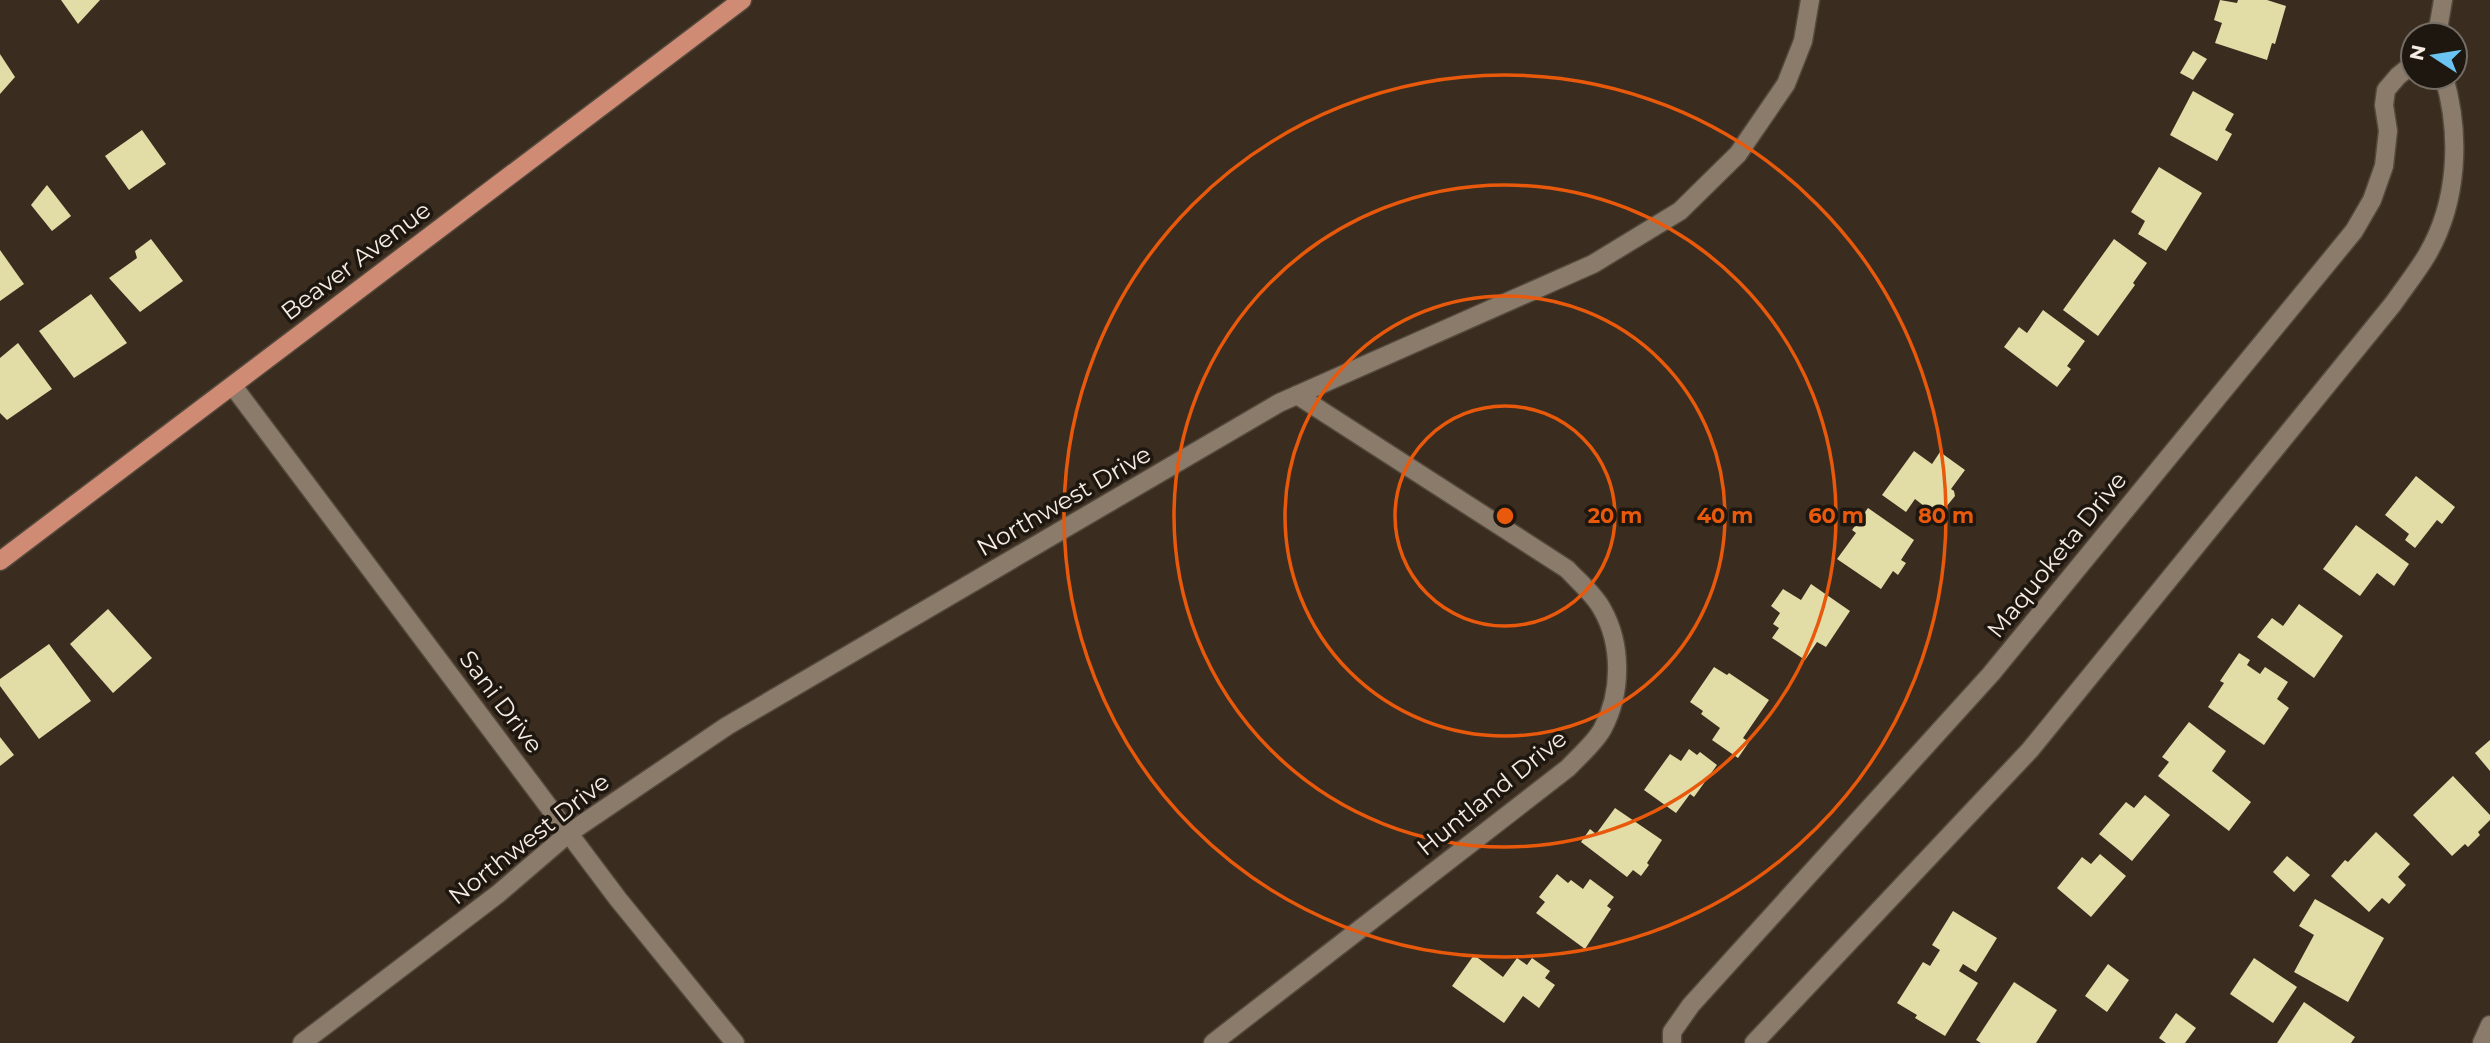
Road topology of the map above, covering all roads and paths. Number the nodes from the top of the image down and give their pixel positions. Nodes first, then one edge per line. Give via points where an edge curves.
1 (742, 0) edge
2 (1810, 0) edge
3 (2443, 0) edge
4 (2439, 21) edge
5 (2399, 75) edge
6 (2448, 91) edge
7 (233, 386) junction
8 (1297, 395) junction
9 (0, 561) edge
10 (569, 834) junction
11 (2490, 1025) edge
12 (302, 1043) edge
13 (735, 1043) edge
14 (1213, 1043) edge
15 (1672, 1043) edge
16 (1754, 1043) edge
17 (2482, 1043) edge

1 - 7 main road, Beaver Avenue
2 - 8 street, Northwest Drive via 1803,41 1786,84 1738,154 1680,211 1593,264
3 - 4 street
5 - 15 street, Maquoketa Drive via 2386,90 2384,166 2354,231 1991,674 1691,1005 1672,1032
6 - 16 street via 2456,146 2446,213 2427,254 2393,304 2030,750
7 - 9 main road, Beaver Avenue
7 - 10 street, Sani Drive
8 - 10 street, Northwest Drive via 727,726
8 - 14 street, Huntland Drive via 1567,569 1601,607 1612,630 1618,668 1612,706 1602,730 1568,768
10 - 12 street, Northwest Drive
10 - 13 street, Sani Drive
11 - 17 street

